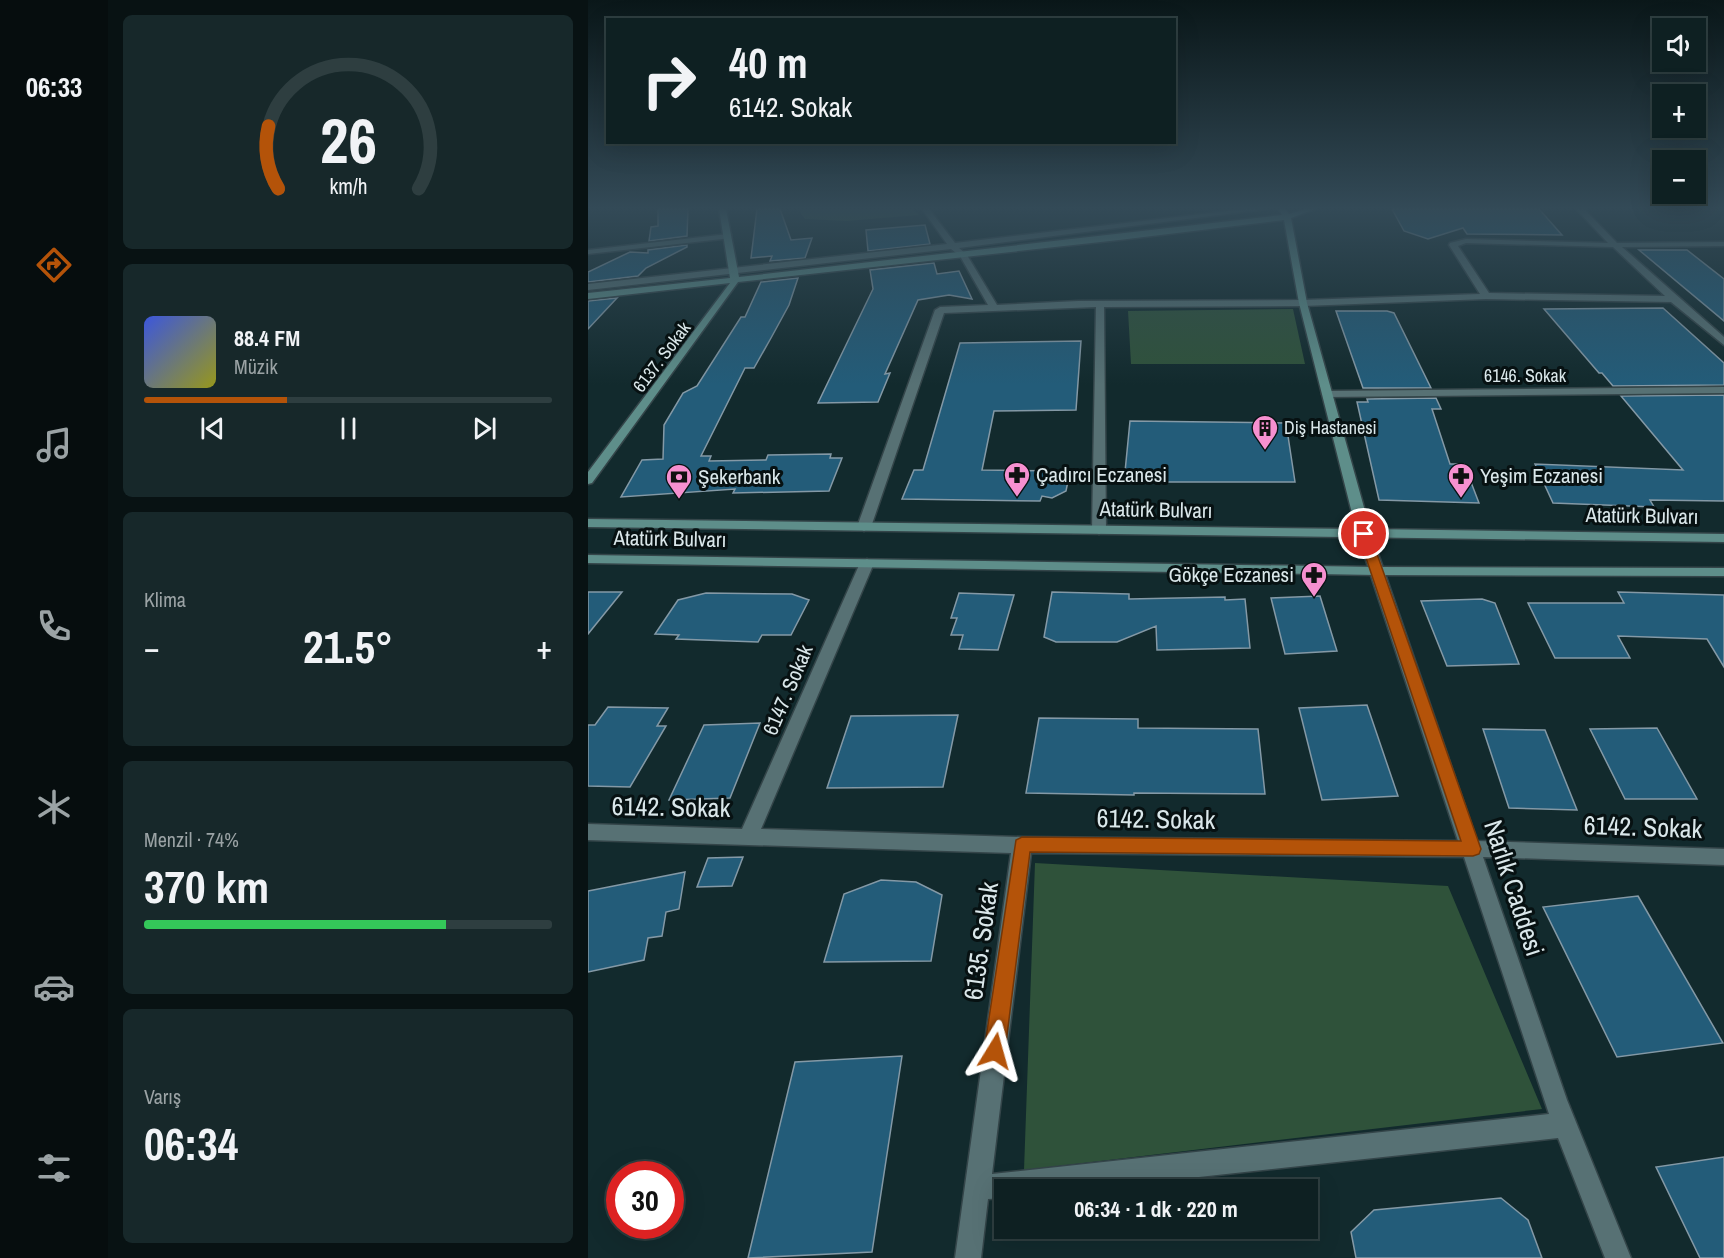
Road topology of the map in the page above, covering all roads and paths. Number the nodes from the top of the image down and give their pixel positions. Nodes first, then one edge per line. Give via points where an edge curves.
1 (734, 268) edge
2 (793, 268) edge
3 (825, 268) edge
4 (970, 268) edge
5 (1296, 268) edge
6 (1468, 268) edge
7 (1638, 268) edge
8 (735, 276) junction
9 (588, 287) edge
10 (588, 296) edge
11 (1486, 296) junction
12 (1672, 299) junction
13 (1303, 303) junction
14 (1100, 304) junction
15 (994, 308) junction
16 (1724, 342) edge
17 (1724, 390) edge
18 (1327, 394) junction
19 (588, 480) edge
20 (588, 523) edge
21 (864, 527) junction
22 (1099, 530) junction
23 (1364, 534) junction
24 (1724, 538) edge
25 (588, 559) edge
26 (867, 563) junction
27 (1377, 571) junction
28 (1724, 572) edge
29 (588, 832) edge
30 (749, 836) junction
31 (1022, 845) junction
32 (1473, 849) junction
33 (1724, 857) edge
34 (1564, 1125) junction
35 (976, 1188) junction
36 (968, 1258) edge
37 (1618, 1258) edge

1 - 8 street
2 - 8 street
3 - 8 street
4 - 15 street
5 - 13 street
6 - 11 street
7 - 12 street
8 - 9 street
8 - 10 street
8 - 19 street, 6137. Sokak via 735,285
11 - 12 street
11 - 13 street
12 - 16 street
13 - 14 street
13 - 18 street
14 - 15 street
14 - 22 street
15 - 21 street via 940,310
17 - 18 street, 6146. Sokak
18 - 23 street
20 - 21 street, Atatürk Bulvarı
21 - 22 street, Atatürk Bulvarı
22 - 23 street, Atatürk Bulvarı
23 - 24 street, Atatürk Bulvarı
23 - 27 street, Narlık Caddesi
25 - 26 street, Atatürk Bulvarı
26 - 27 street, Atatürk Bulvarı
26 - 30 street, 6147. Sokak
27 - 28 street, Atatürk Bulvarı
27 - 32 street, Narlık Caddesi
29 - 30 street, 6142. Sokak
30 - 31 street, 6142. Sokak
31 - 32 street, 6142. Sokak
31 - 35 street, 6135. Sokak
32 - 33 street, 6142. Sokak
32 - 34 street, Narlık Caddesi
34 - 35 street
34 - 37 street, Narlık Caddesi
35 - 36 street, 6135. Sokak

